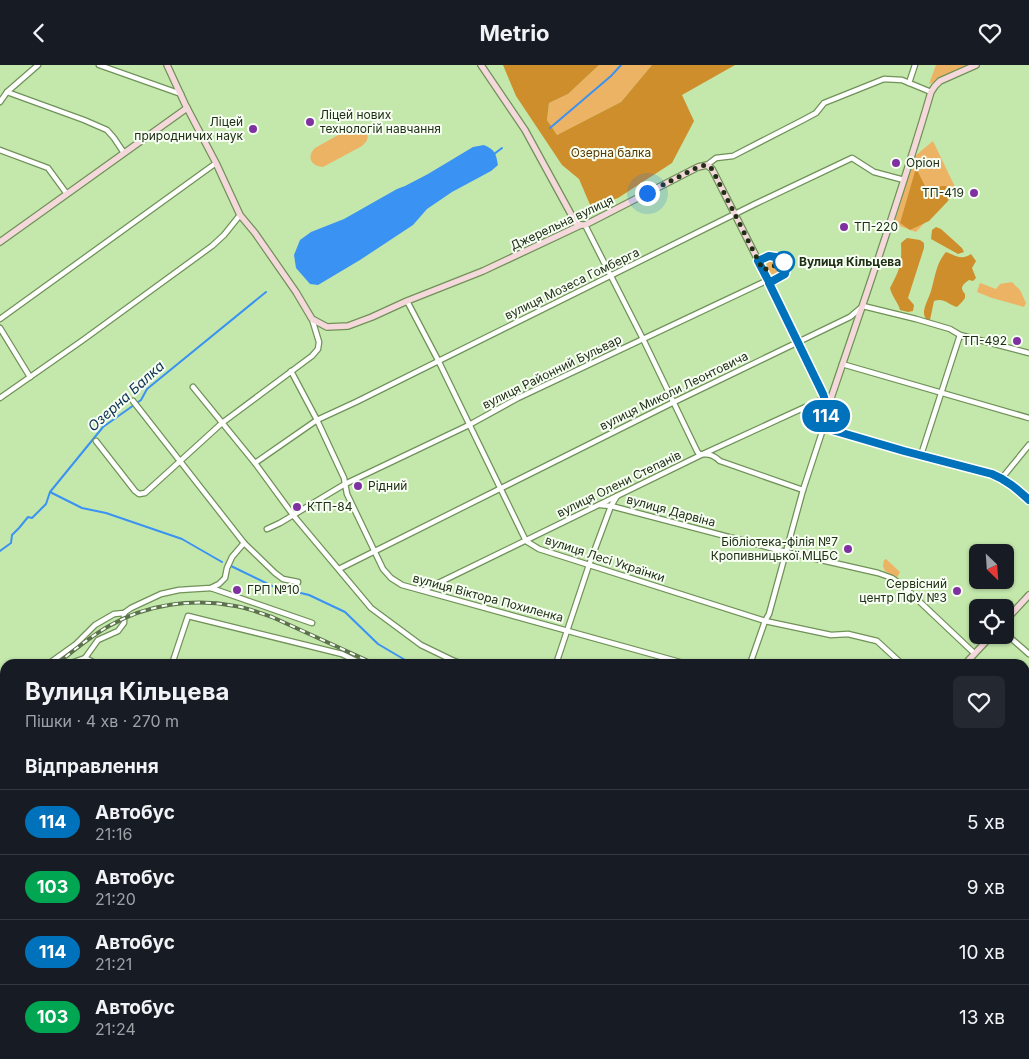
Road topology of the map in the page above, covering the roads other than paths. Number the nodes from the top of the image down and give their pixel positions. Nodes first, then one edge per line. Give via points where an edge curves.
1 (38, 65) edge
2 (100, 65) edge
3 (167, 65) edge
4 (481, 65) edge
5 (915, 65) edge
6 (976, 65) edge
7 (909, 83) junction
8 (7, 92) junction
9 (931, 93) junction
10 (181, 94) junction
11 (0, 102) edge
12 (188, 108) junction
13 (0, 150) edge
14 (124, 153) junction
15 (216, 163) junction
16 (706, 165) junction
17 (904, 180) junction
18 (67, 194) junction
19 (240, 215) junction
20 (735, 215) junction
21 (583, 225) junction
22 (0, 242) edge
23 (611, 275) junction
24 (768, 280) junction
25 (407, 301) junction
26 (863, 306) junction
27 (0, 319) edge
28 (312, 319) junction
29 (0, 328) edge
30 (960, 335) junction
31 (643, 339) junction
32 (798, 342) junction
33 (1029, 353) edge
34 (438, 361) junction
35 (842, 364) junction
36 (291, 371) junction
37 (30, 377) junction
38 (193, 387) dead end
39 (941, 394) junction
40 (825, 397) junction
41 (0, 398) edge
42 (133, 401) dead end
43 (674, 402) junction
44 (826, 411) junction
45 (1029, 418) edge
46 (317, 420) junction
47 (826, 420) junction
48 (222, 423) junction
49 (468, 425) junction
50 (96, 441) dead end
51 (1029, 445) edge
52 (703, 454) junction
53 (921, 455) junction
54 (180, 461) junction
55 (255, 463) junction
56 (1002, 478) junction
57 (346, 484) junction
58 (500, 489) junction
59 (803, 490) junction
60 (617, 495) junction
61 (1029, 500) edge
62 (598, 505) junction
63 (611, 506) junction
64 (293, 515) junction
65 (268, 529) dead end
66 (526, 541) junction
67 (244, 543) junction
68 (375, 551) junction
69 (786, 552) junction
70 (589, 565) junction
71 (339, 569) junction
72 (298, 582) dead end
73 (211, 588) junction
74 (424, 590) junction
75 (1029, 595) edge
76 (1014, 611) edge
77 (124, 613) junction
78 (764, 621) junction
79 (312, 623) dead end
80 (567, 630) junction
81 (1014, 641) edge
82 (983, 644) edge
83 (974, 653) junction
84 (1029, 654) edge
85 (85, 658) joint
86 (55, 659) edge
87 (82, 659) edge
88 (174, 659) edge
89 (352, 659) edge
90 (450, 659) edge
91 (558, 659) edge
92 (669, 659) edge
93 (752, 659) edge
94 (897, 659) edge
95 (969, 659) edge

1 - 8 street
2 - 10 street
3 - 10 street
4 - 21 street via 525,130 576,223
5 - 7 street
6 - 9 street via 940,81
7 - 9 street, Джерельна вулиця
7 - 16 street, Джерельна вулиця via 884,79 861,88 824,103 816,113 733,155 716,158
8 - 11 street
8 - 14 street via 107,130
9 - 17 street
10 - 12 street
12 - 14 street
12 - 15 street
13 - 18 street via 48,168
14 - 18 street
15 - 19 street
15 - 27 street
16 - 20 street via 712,169
16 - 21 street, Джерельна вулиця
17 - 20 street, вулиця Мозеса Гомберга via 874,171 852,158
17 - 26 street
18 - 22 street
19 - 28 street
19 - 37 street via 212,246
20 - 23 street, вулиця Мозеса Гомберга
20 - 24 street
21 - 23 street
21 - 25 street, Джерельна вулиця via 483,271
23 - 31 street
23 - 34 street, вулиця Мозеса Гомберга
24 - 31 street, вулиця Районний Бульвар
24 - 32 street
25 - 28 street, Джерельна вулиця via 348,326 327,327
25 - 34 street, вулиця Лесі Українки
26 - 30 street via 950,329
26 - 32 street, вулиця Миколи Леонтовича via 850,317
26 - 35 street
28 - 36 street via 318,349
29 - 37 street
30 - 33 street
30 - 39 street
31 - 43 street
31 - 49 street, вулиця Районний Бульвар
32 - 40 street
32 - 43 street, вулиця Миколи Леонтовича
34 - 46 street, вулиця Мозеса Гомберга
34 - 49 street, вулиця Лесі Українки
35 - 39 street
35 - 44 street
36 - 46 street, вулиця Віктора Похиленка
36 - 48 street
37 - 41 street
38 - 48 street
39 - 45 street
39 - 53 street
40 - 44 street
40 - 52 street, вулиця Олени Степанів
42 - 54 street
43 - 52 street via 697,451
43 - 58 street, вулиця Миколи Леонтовича
44 - 47 street
46 - 55 street, вулиця Мозеса Гомберга
46 - 57 street, вулиця Віктора Похиленка
47 - 53 street via 836,431
47 - 59 street
48 - 54 street
48 - 55 street
49 - 57 street, вулиця Районний Бульвар
49 - 58 street, вулиця Лесі Українки
50 - 54 street via 139,494 145,493
51 - 56 street
52 - 59 street
52 - 60 street, вулиця Олени Степанів
53 - 56 street
54 - 67 street
55 - 64 street
56 - 61 street
57 - 64 street, вулиця Районний Бульвар
57 - 68 street, вулиця Віктора Похиленка via 347,495
58 - 66 street, вулиця Лесі Українки
58 - 68 street, вулиця Миколи Леонтовича
59 - 69 street
60 - 62 street, вулиця Олени Степанів
60 - 63 street
62 - 63 street, вулиця Дарвіна
62 - 66 street, вулиця Олени Степанів
63 - 69 street, вулиця Дарвіна
63 - 70 street
64 - 65 street, вулиця Районний Бульвар
64 - 71 street
66 - 70 street, вулиця Лесі Українки
66 - 74 street, вулиця Олени Степанів
67 - 72 street via 283,579
67 - 73 street via 232,557 225,578
68 - 71 street, вулиця Миколи Леонтовича
68 - 74 street, вулиця Віктора Похиленка via 391,578 402,585
69 - 78 street via 769,614
69 - 83 street, вулиця Дарвіна via 892,578
70 - 78 street, вулиця Лесі Українки
70 - 80 street
71 - 90 street via 371,608 422,645
73 - 77 street via 161,594
73 - 79 street
74 - 80 street, вулиця Віктора Похиленка
75 - 76 street
77 - 85 street via 124,623 118,631 98,640
77 - 86 street via 114,614 95,625
78 - 93 street
78 - 94 street, вулиця Лесі Українки via 831,635 848,633 877,641
80 - 91 street
80 - 92 street, вулиця Віктора Похиленка
81 - 84 street
82 - 83 street
83 - 95 street
85 - 87 street
88 - 89 street via 188,616

